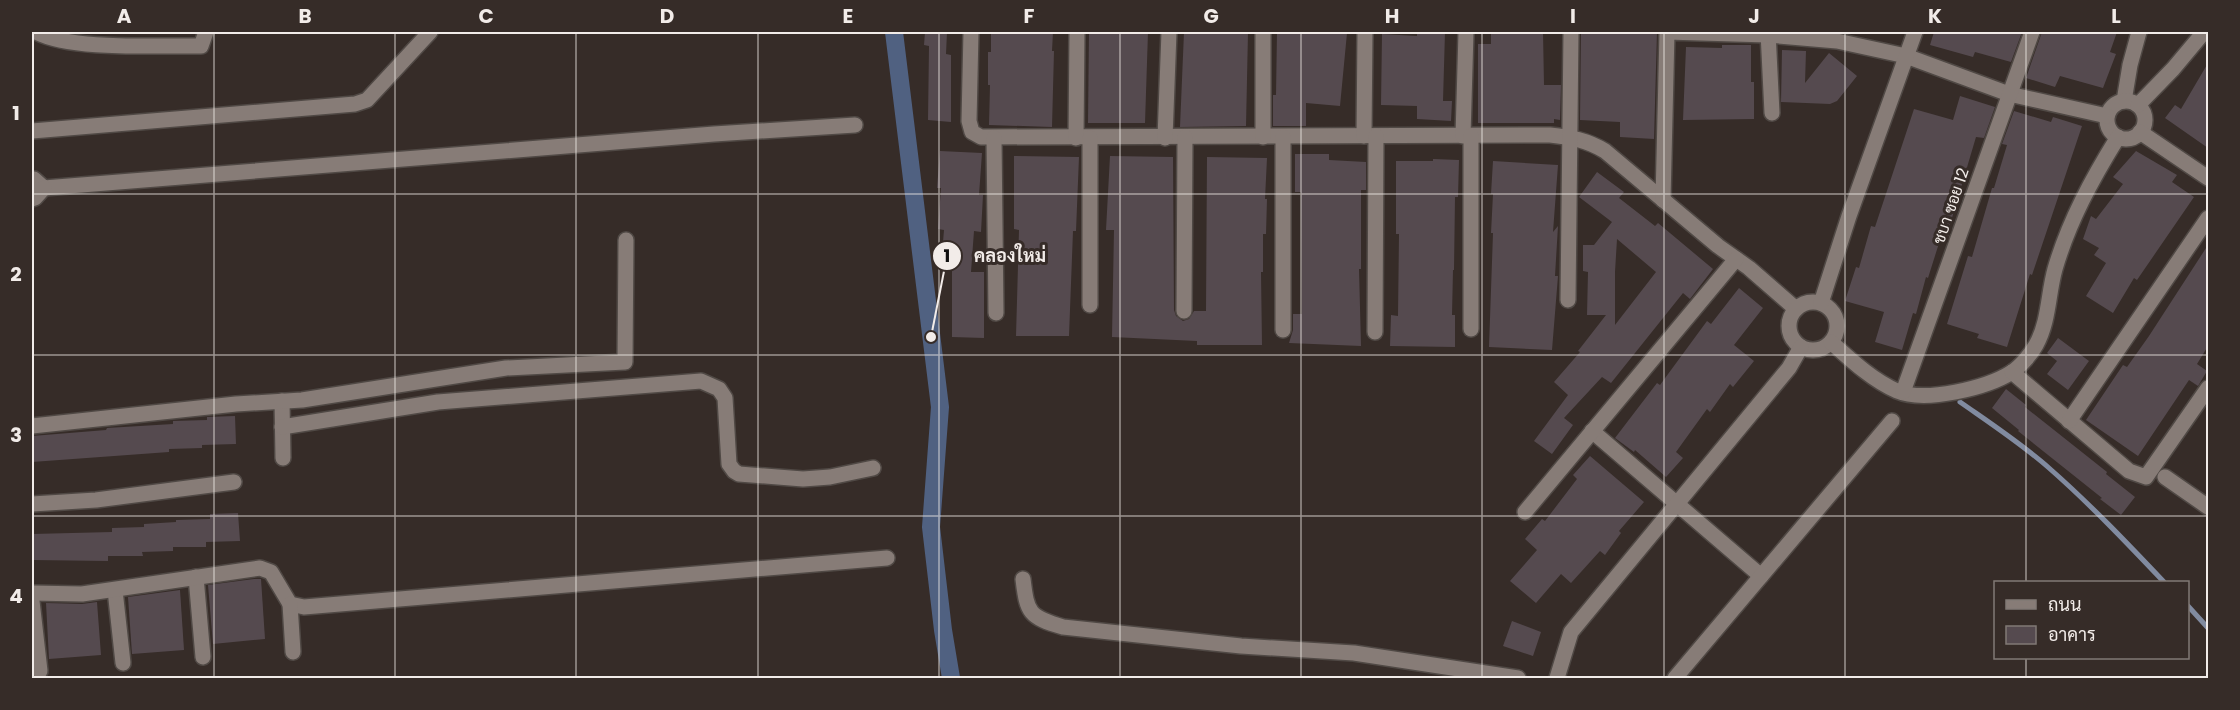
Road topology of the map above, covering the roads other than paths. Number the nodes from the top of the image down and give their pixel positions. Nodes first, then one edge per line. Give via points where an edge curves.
1 (36, 32) edge
2 (206, 32) edge
3 (430, 32) edge
4 (971, 32) edge
5 (1077, 32) edge
6 (1169, 32) edge
7 (1263, 32) edge
8 (1365, 32) edge
9 (1466, 32) edge
10 (1571, 32) edge
11 (1915, 32) edge
12 (2032, 32) edge
13 (2139, 32) edge
14 (2204, 32) edge
15 (1768, 33) edge
16 (99, 38) edge
17 (1906, 56) junction
18 (2009, 94) junction
19 (2131, 103) junction
20 (1772, 113) dead end
21 (2107, 116) junction
22 (855, 125) dead end
23 (32, 131) edge
24 (2140, 132) junction
25 (1370, 136) junction
26 (1467, 136) junction
27 (1185, 137) junction
28 (1263, 137) junction
29 (1283, 137) junction
30 (1571, 137) junction
31 (2118, 137) junction
32 (994, 138) junction
33 (1083, 138) junction
34 (1165, 138) junction
35 (2208, 178) edge
36 (38, 183) edge
37 (32, 199) edge
38 (1663, 200) junction
39 (2208, 218) edge
40 (626, 240) dead end
41 (1736, 259) junction
42 (1568, 300) dead end
43 (1821, 303) junction
44 (1090, 305) dead end
45 (1796, 309) junction
46 (1184, 311) dead end
47 (996, 313) dead end
48 (1471, 329) dead end
49 (1283, 330) dead end
50 (1375, 332) dead end
51 (1832, 342) junction
52 (1801, 347) junction
53 (2012, 372) junction
54 (2208, 388) edge
55 (1903, 392) junction
56 (282, 401) junction
57 (1892, 421) dead end
58 (2069, 421) junction
59 (32, 426) edge
60 (282, 427) junction
61 (1592, 431) junction
62 (283, 458) dead end
63 (873, 468) dead end
64 (2165, 477) dead end
65 (234, 482) dead end
66 (1676, 503) junction
67 (32, 504) edge
68 (2208, 507) edge
69 (1525, 512) dead end
70 (887, 558) dead end
71 (1761, 576) junction
72 (196, 577) junction
73 (1023, 579) dead end
74 (115, 590) junction
75 (32, 593) edge
76 (32, 601) edge
77 (290, 604) junction
78 (293, 652) dead end
79 (203, 657) dead end
80 (123, 663) dead end
81 (40, 671) dead end
82 (1518, 678) edge
83 (1557, 678) edge
84 (1676, 678) edge

1 - 16 street via 47,37
2 - 16 street via 201,46
3 - 23 street via 367,100 355,104
4 - 32 street via 969,121 972,132
5 - 33 street
6 - 34 street
7 - 28 street
8 - 25 street
9 - 26 street
10 - 30 street
11 - 17 street
12 - 18 street, ชบา ซอย 12
13 - 19 street via 2130,65
14 - 19 street via 2173,69
15 - 17 street via 1837,41
15 - 20 street
15 - 38 street via 1667,32
17 - 18 street
17 - 43 street
18 - 21 street
18 - 55 street, ชบา ซอย 12
19 - 21 street via 2116,103
19 - 24 street via 2145,118
21 - 31 street via 2111,132
22 - 36 street
24 - 31 street via 2134,137
24 - 35 street
25 - 26 street
25 - 29 street
25 - 50 street
26 - 30 street
26 - 48 street
27 - 28 street
27 - 34 street
27 - 46 street
28 - 29 street
29 - 49 street
30 - 38 street via 1592,142
30 - 42 street
31 - 53 street via 2080,202 2065,240 2036,346
32 - 33 street
32 - 47 street
33 - 34 street
33 - 44 street
36 - 37 street
38 - 41 street
39 - 58 street
40 - 56 street via 625,362 506,368
41 - 45 street
41 - 61 street
43 - 45 street via 1803,304
43 - 51 street via 1836,320 1837,332
45 - 52 street via 1789,328
51 - 52 street via 1812,350
51 - 55 street via 1857,366
52 - 66 street via 1789,368
53 - 55 street via 1937,395
53 - 58 street
54 - 58 street via 2146,477 2129,471
56 - 59 street
56 - 60 street
57 - 71 street
60 - 62 street
60 - 63 street via 438,402 701,381 719,389 725,398 729,464 734,471 803,479
61 - 66 street
61 - 69 street
64 - 68 street
65 - 67 street
66 - 71 street
66 - 83 street via 1571,632
70 - 77 street via 304,607
71 - 84 street
72 - 74 street
72 - 77 street via 260,568 272,572
72 - 79 street
73 - 82 street via 1029,610 1040,620 1063,627 1241,646 1354,653
74 - 75 street
74 - 80 street
76 - 81 street
77 - 78 street

